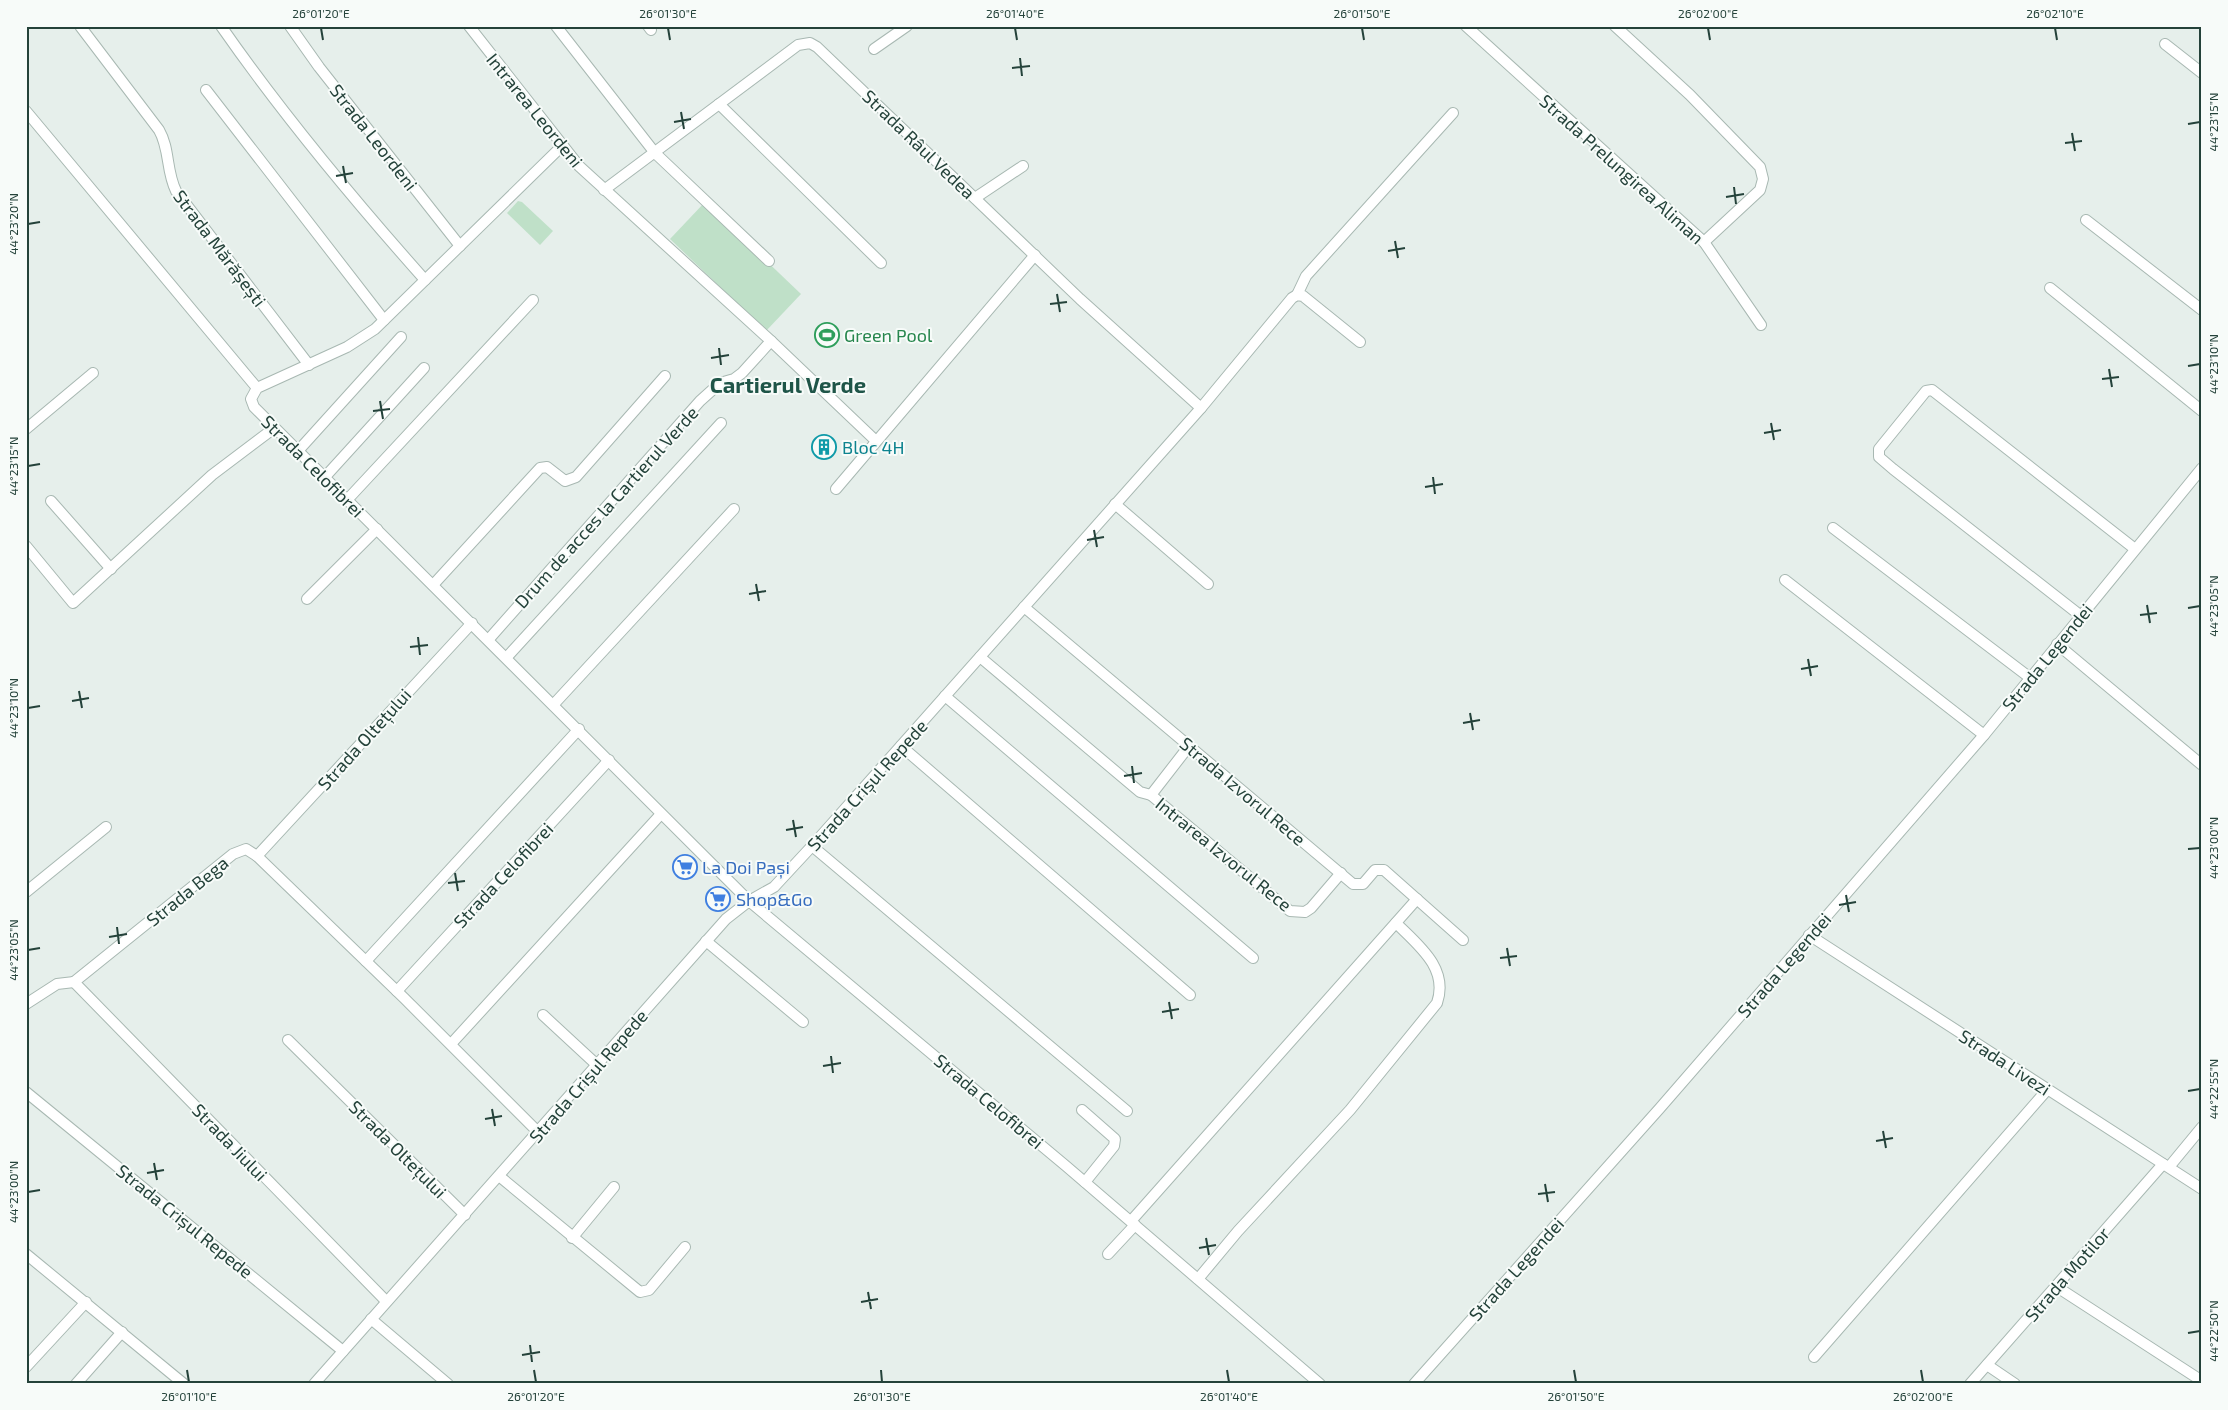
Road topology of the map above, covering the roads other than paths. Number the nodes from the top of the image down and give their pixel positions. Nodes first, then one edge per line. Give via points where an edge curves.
1 (80, 26) edge
2 (220, 26) edge
3 (290, 26) edge
4 (469, 26) edge
5 (556, 26) edge
6 (907, 26) edge
7 (1466, 26) edge
8 (1615, 26) edge
9 (2165, 44) dead end
10 (874, 49) dead end
11 (2202, 73) edge
12 (206, 90) dead end
13 (719, 104) junction
14 (26, 111) edge
15 (1453, 113) dead end
16 (562, 146) junction
17 (655, 153) junction
18 (1022, 166) dead end
19 (604, 190) junction
20 (975, 198) junction
21 (2086, 220) dead end
22 (1704, 242) junction
23 (460, 246) junction
24 (1036, 255) junction
25 (770, 261) dead end
26 (881, 263) dead end
27 (425, 280) junction
28 (2050, 288) dead end
29 (1296, 295) junction
30 (533, 300) dead end
31 (2202, 310) edge
32 (384, 320) junction
33 (1761, 325) dead end
34 (401, 337) dead end
35 (771, 341) junction
36 (1360, 342) dead end
37 (309, 365) junction
38 (424, 368) dead end
39 (93, 373) dead end
40 (665, 376) dead end
41 (257, 388) junction
42 (1200, 408) junction
43 (2202, 411) edge
44 (721, 423) dead end
45 (26, 429) edge
46 (273, 429) junction
47 (876, 441) junction
48 (297, 452) junction
49 (2202, 468) edge
50 (324, 478) junction
51 (836, 489) dead end
52 (347, 500) junction
53 (51, 501) dead end
54 (1115, 504) junction
55 (734, 509) dead end
56 (1833, 528) dead end
57 (377, 529) junction
58 (26, 546) edge
59 (2135, 549) junction
60 (110, 569) junction
61 (1785, 580) dead end
62 (1208, 584) dead end
63 (433, 585) junction
64 (307, 599) dead end
65 (1024, 607) junction
66 (2081, 616) junction
67 (472, 623) junction
68 (489, 639) junction
69 (2057, 644) junction
70 (507, 657) junction
71 (980, 657) junction
72 (2029, 677) junction
73 (945, 696) junction
74 (554, 704) junction
75 (579, 729) junction
76 (1984, 735) junction
77 (901, 746) junction
78 (1190, 746) junction
79 (609, 760) junction
80 (2202, 765) edge
81 (1151, 795) junction
82 (661, 814) junction
83 (106, 827) dead end
84 (812, 846) junction
85 (257, 856) junction
86 (1340, 873) junction
87 (26, 892) edge
88 (1416, 899) junction
89 (749, 901) junction
90 (1396, 923) junction
91 (1809, 935) junction
92 (1463, 940) dead end
93 (706, 941) junction
94 (1252, 958) dead end
95 (366, 961) junction
96 (74, 982) junction
97 (397, 991) junction
98 (1190, 995) dead end
99 (26, 1004) edge
100 (543, 1014) dead end
101 (803, 1022) dead end
102 (288, 1040) dead end
103 (451, 1044) junction
104 (597, 1065) junction
105 (2048, 1090) junction
106 (26, 1092) edge
107 (1082, 1110) dead end
108 (1127, 1110) dead end
109 (2202, 1127) edge
110 (538, 1132) junction
111 (2166, 1165) junction
112 (499, 1176) junction
113 (1085, 1182) junction
114 (614, 1187) dead end
115 (2202, 1188) edge
116 (465, 1215) junction
117 (1133, 1223) junction
118 (572, 1238) junction
119 (685, 1247) dead end
120 (26, 1254) edge
121 (1108, 1254) dead end
122 (1198, 1279) junction
123 (2057, 1287) junction
124 (386, 1301) junction
125 (86, 1302) junction
126 (370, 1319) junction
127 (122, 1332) junction
128 (343, 1351) junction
129 (1814, 1357) dead end
130 (1987, 1365) junction
131 (26, 1368) edge
132 (2202, 1381) edge
133 (76, 1384) edge
134 (184, 1384) edge
135 (314, 1384) edge
136 (448, 1384) edge
137 (1320, 1384) edge
138 (1414, 1384) edge
139 (1970, 1384) edge
140 (2015, 1384) edge

1 - 37 street, Strada Mărășești via 159,130 167,149 169,178 176,191
2 - 27 street via 290,122
3 - 23 street, Strada Leordeni
4 - 16 street, Intrarea Leordeni
5 - 17 street
6 - 10 street
7 - 22 street, Strada Prelungirea Aliman
8 - 22 street via 1690,94 1760,167 1763,179 1760,190
9 - 11 street
12 - 32 street
13 - 17 street
13 - 20 street, Strada Râul Vedea via 798,45 810,43
13 - 26 street
14 - 41 street
15 - 29 street, Strada Crișul Repede via 1306,276
16 - 19 street, Intrarea Leordeni
16 - 23 street
17 - 19 street
17 - 25 street
18 - 20 street
19 - 35 street, Intrarea Leordeni
20 - 24 street, Strada Râul Vedea
21 - 31 street
22 - 33 street, Strada Prelungirea Aliman
23 - 27 street
24 - 42 street, Strada Râul Vedea
24 - 47 street
27 - 32 street
28 - 43 street
29 - 36 street via 1303,296
29 - 42 street, Strada Crișul Repede
30 - 52 street
32 - 37 street via 358,341
34 - 48 street
35 - 47 street, Intrarea Leordeni
35 - 68 street, Drum de acces la Cartierul Verde via 742,373 720,383 700,401
37 - 41 street
38 - 50 street
39 - 45 street
40 - 63 street via 576,477 565,482 547,467 540,468
41 - 46 street, Strada Celofibrei via 252,403
42 - 54 street, Strada Crișul Repede
44 - 70 street
46 - 48 street, Strada Celofibrei
46 - 60 street via 212,475
47 - 51 street
48 - 50 street, Strada Celofibrei
49 - 59 street, Strada Legendei
50 - 52 street, Strada Celofibrei
52 - 57 street, Strada Celofibrei
53 - 60 street
54 - 62 street
54 - 65 street, Strada Crișul Repede
55 - 74 street
56 - 72 street
57 - 63 street, Strada Celofibrei
57 - 64 street
58 - 60 street via 73,603
59 - 66 street, Strada Legendei
59 - 66 street via 1932,390 1926,392 1878,449 1880,457 1893,470
61 - 76 street
63 - 67 street, Strada Celofibrei
65 - 71 street, Strada Crișul Repede
65 - 78 street, Strada Izvorul Rece
66 - 69 street, Strada Legendei
67 - 68 street, Strada Celofibrei
67 - 85 street, Strada Oltețului
68 - 70 street, Strada Celofibrei
69 - 72 street, Strada Legendei
69 - 80 street
70 - 74 street, Strada Celofibrei
71 - 73 street, Strada Crișul Repede
71 - 81 street, Intrarea Izvorul Rece via 1140,792
72 - 76 street, Strada Legendei
73 - 77 street, Strada Crișul Repede
73 - 94 street
74 - 75 street, Strada Celofibrei
75 - 79 street, Strada Celofibrei
75 - 95 street
76 - 91 street, Strada Legendei
77 - 84 street, Strada Crișul Repede
77 - 98 street
78 - 81 street, Intrarea Izvorul Rece
78 - 86 street, Strada Izvorul Rece
79 - 82 street, Strada Celofibrei
79 - 97 street, Strada Celofibrei
81 - 86 street, Intrarea Izvorul Rece via 1290,911 1305,912 1311,908
82 - 89 street, Strada Celofibrei
82 - 103 street
83 - 87 street
84 - 89 street, Strada Crișul Repede via 774,887
84 - 108 street
85 - 95 street
85 - 96 street, Strada Bega via 246,849 232,854
86 - 88 street, Strada Izvorul Rece via 1359,885 1376,870 1384,870
88 - 90 street
88 - 92 street, Strada Izvorul Rece
89 - 93 street, Strada Crișul Repede
89 - 113 street, Strada Celofibrei
90 - 117 street
90 - 122 street via 1433,962 1440,985 1437,1004 1350,1110
91 - 105 street, Strada Livezi
91 - 138 street, Strada Legendei
93 - 101 street
93 - 104 street, Strada Crișul Repede
95 - 97 street
96 - 99 street via 58,984
96 - 124 street, Strada Jiului
97 - 103 street
100 - 104 street
102 - 116 street, Strada Oltețului
103 - 110 street
104 - 110 street, Strada Crișul Repede
105 - 111 street, Strada Livezi
105 - 129 street
106 - 128 street, Strada Crișul Repede
107 - 113 street via 1115,1139 1114,1146
109 - 111 street, Strada Motilor
110 - 112 street, Strada Crișul Repede
111 - 115 street, Strada Livezi
111 - 123 street, Strada Motilor
112 - 116 street, Strada Crișul Repede
112 - 118 street
113 - 117 street, Strada Celofibrei
114 - 118 street
116 - 124 street, Strada Crișul Repede
117 - 121 street
117 - 122 street, Strada Celofibrei
118 - 119 street via 640,1292 646,1292
120 - 125 street
122 - 137 street, Strada Celofibrei
123 - 130 street, Strada Motilor
123 - 132 street
124 - 126 street, Strada Crișul Repede
125 - 127 street
125 - 131 street
126 - 128 street, Strada Crișul Repede
126 - 136 street
127 - 133 street
127 - 134 street
128 - 135 street, Strada Crișul Repede
130 - 139 street, Strada Motilor
130 - 140 street

